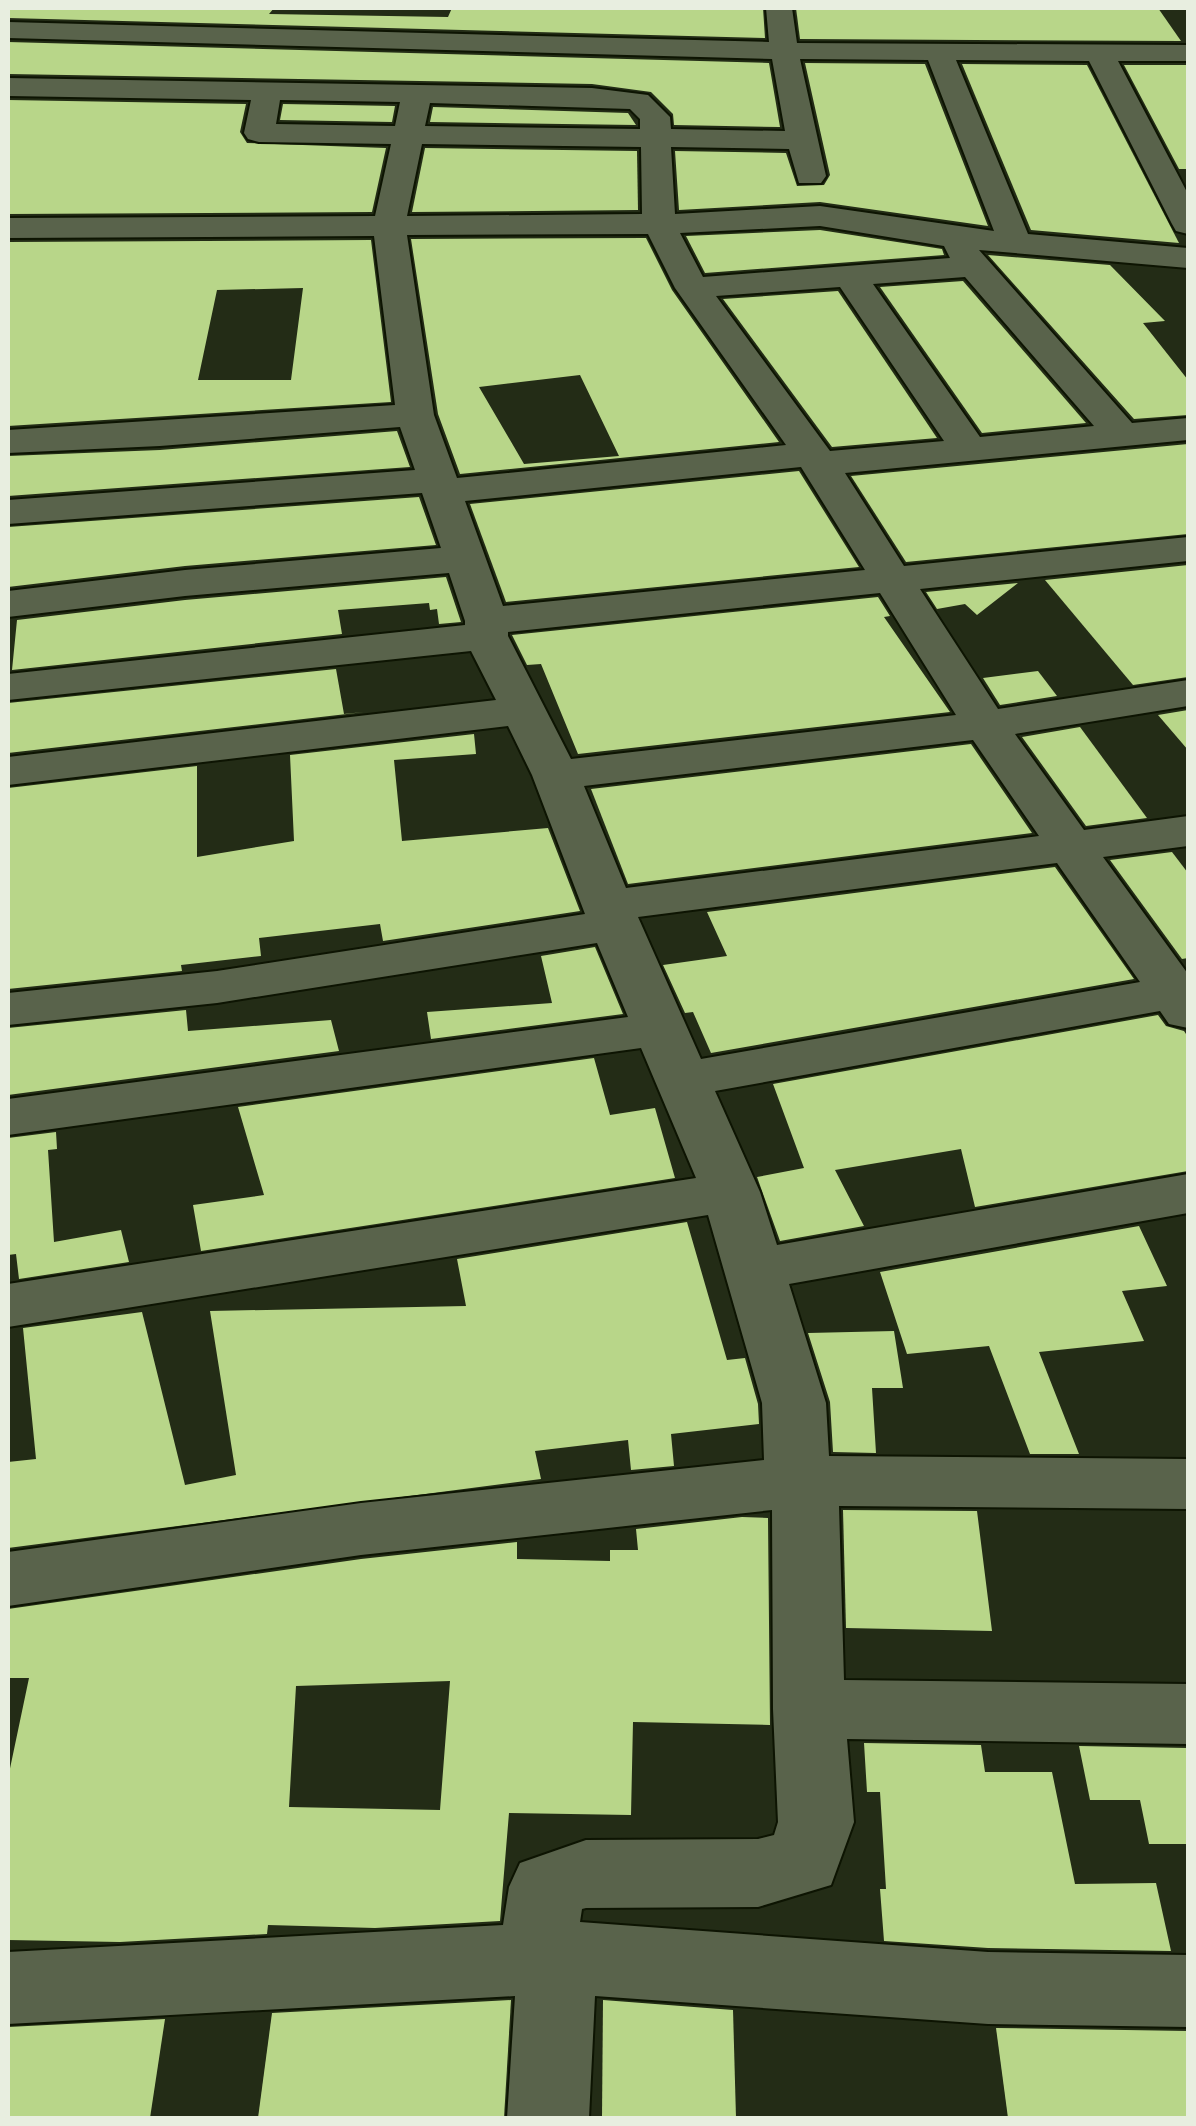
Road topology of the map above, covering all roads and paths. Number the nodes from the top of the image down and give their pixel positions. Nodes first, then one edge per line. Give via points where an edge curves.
1 (779, 8) edge
2 (66, 19) edge
3 (8, 30) edge
4 (784, 51) junction
5 (938, 52) junction
6 (1099, 52) junction
7 (1188, 52) edge
8 (8, 86) edge
9 (412, 115) junction
10 (802, 140) junction
11 (658, 141) junction
12 (820, 216) junction
13 (659, 224) junction
14 (1188, 224) edge
15 (389, 225) junction
16 (8, 228) edge
17 (1015, 244) junction
18 (966, 252) junction
19 (1188, 258) edge
20 (848, 274) junction
21 (692, 288) junction
22 (414, 414) junction
23 (1122, 435) junction
24 (1183, 436) edge
25 (8, 442) edge
26 (968, 448) junction
27 (814, 459) junction
28 (441, 486) junction
29 (8, 512) edge
30 (1188, 549) edge
31 (464, 559) junction
32 (892, 579) junction
33 (8, 604) edge
34 (487, 628) junction
35 (8, 686) edge
36 (1188, 694) edge
37 (522, 712) junction
38 (985, 725) junction
39 (8, 771) edge
40 (556, 775) junction
41 (1188, 831) edge
42 (1074, 846) junction
43 (611, 915) junction
44 (1184, 998) edge
45 (8, 1009) edge
46 (671, 1055) junction
47 (8, 1117) edge
48 (732, 1192) junction
49 (1188, 1193) edge
50 (756, 1269) junction
51 (8, 1306) edge
52 (805, 1481) junction
53 (1188, 1484) edge
54 (8, 1578) edge
55 (809, 1709) junction
56 (1188, 1714) edge
57 (557, 1958) junction
58 (8, 1988) edge
59 (1188, 1991) edge
60 (548, 2118) edge

1 - 4 street
2 - 3 street
2 - 4 street
4 - 5 street
4 - 10 street
5 - 6 street
5 - 17 street
6 - 7 street
6 - 14 street
8 - 9 street via 268,90
9 - 11 street via 625,98 655,117
9 - 15 street
10 - 11 street
10 - 12 street
11 - 13 street
12 - 13 street
12 - 18 street
13 - 15 street
13 - 21 street
15 - 16 street
15 - 22 street
17 - 18 street
17 - 19 street
18 - 20 street
18 - 23 street
20 - 21 street
20 - 26 street
21 - 27 street
22 - 25 street
22 - 28 street
23 - 24 street
23 - 26 street
26 - 27 street
27 - 28 street
27 - 32 street
28 - 29 street
28 - 31 street
30 - 32 street
31 - 33 street
31 - 34 street
32 - 34 street
32 - 38 street
34 - 35 street
34 - 37 street
36 - 38 street
37 - 39 street
37 - 40 street
38 - 40 street
38 - 42 street
40 - 43 street
41 - 42 street
42 - 43 street
42 - 44 street
43 - 45 street via 217,987
43 - 46 street
44 - 46 street
46 - 47 street
46 - 48 street
48 - 50 street
48 - 51 street
49 - 50 street
50 - 52 street via 794,1403 797,1465
52 - 53 street
52 - 54 street via 361,1529
52 - 55 street
55 - 56 street
55 - 57 street via 816,1822 804,1862 758,1872 586,1874 547,1887 541,1922
57 - 58 street
57 - 59 street via 988,1988
57 - 60 street

